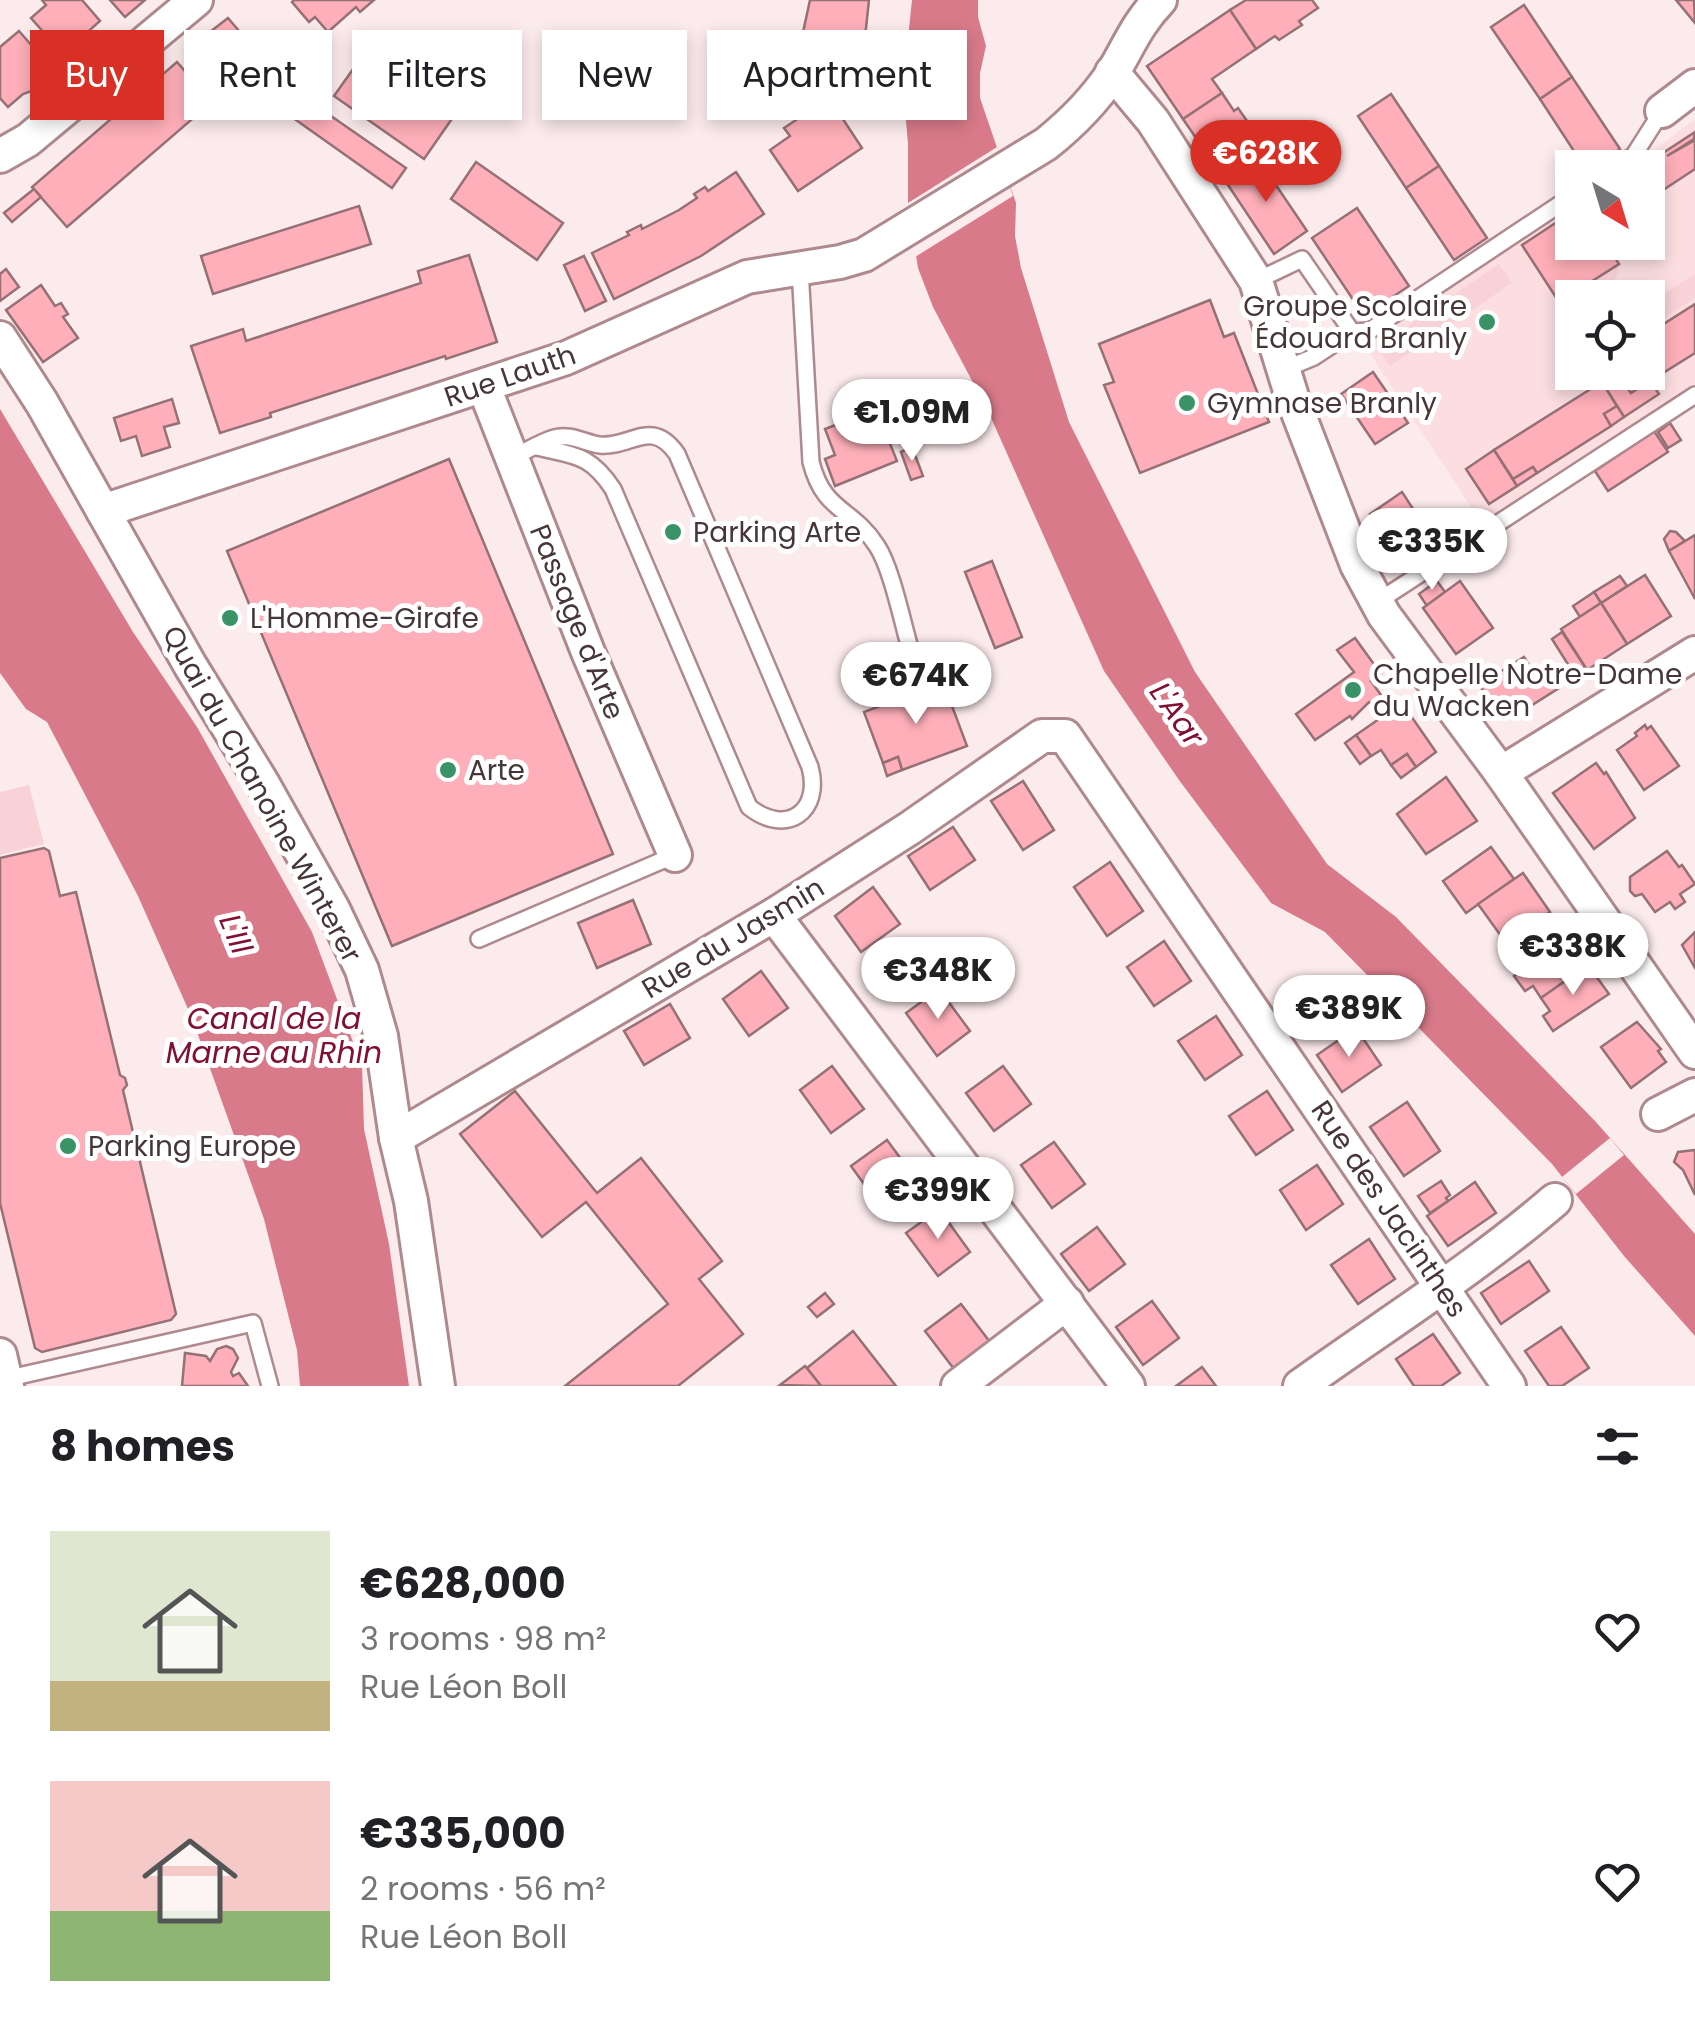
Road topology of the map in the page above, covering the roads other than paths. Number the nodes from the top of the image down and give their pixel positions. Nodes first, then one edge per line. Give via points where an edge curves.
1 (1160, 0) edge
2 (192, 1) edge
3 (1112, 72) junction
4 (1695, 86) edge
5 (1662, 111) joint
6 (1637, 150) edge
7 (0, 156) edge
8 (1555, 207) edge
9 (800, 269) junction
10 (1256, 280) junction
11 (1352, 332) junction
12 (0, 338) edge
13 (1285, 369) junction
14 (484, 387) junction
15 (1695, 395) edge
16 (524, 452) junction
17 (102, 510) junction
18 (1377, 602) junction
19 (911, 652) dead end
20 (1695, 653) edge
21 (1064, 736) joint
22 (1502, 773) junction
23 (674, 855) joint
24 (774, 915) junction
25 (480, 939) dead end
26 (1695, 1052) edge
27 (1695, 1095) edge
28 (1658, 1114) dead end
29 (396, 1138) junction
30 (1555, 1200) dead end
31 (1441, 1284) junction
32 (1067, 1303) junction
33 (4, 1373) edge
34 (270, 1386) edge
35 (438, 1386) edge
36 (958, 1386) edge
37 (1128, 1386) edge
38 (1300, 1386) edge
39 (1509, 1386) edge

1 - 3 street via 1138,23
2 - 7 street via 28,140
3 - 9 street, Rue Lauth via 1066,128 910,230 864,255
3 - 10 street via 1153,121
4 - 5 street
5 - 6 lane
8 - 11 lane via 1369,331
9 - 14 street, Rue Lauth via 747,278
9 - 19 lane via 817,484 880,549
10 - 11 lane via 1302,259
10 - 13 street
11 - 13 lane
12 - 17 street, Quai du Chanoine Winterer
13 - 18 street
14 - 16 street, Passage d'Arte
14 - 17 street, Rue Lauth
15 - 18 lane
16 - 16 lane via 580,457 600,468 749,807 777,822 797,816 815,784 810,767 670,444 640,435 602,446 567,436
16 - 23 street, Passage d'Arte via 588,652
17 - 29 street, Quai du Chanoine Winterer via 272,799 362,970 381,1036
18 - 22 street
20 - 22 street
21 - 24 street, Rue du Jasmin via 1042,736
21 - 31 street, Rue des Jacinthes
22 - 26 street
23 - 25 lane
24 - 29 street, Rue du Jasmin
24 - 32 street
27 - 28 street
29 - 35 street, Quai du Chanoine Winterer
30 - 31 street via 1499,1248
31 - 38 street
31 - 39 street, Rue des Jacinthes
32 - 36 street
32 - 37 street
33 - 34 lane via 253,1323

